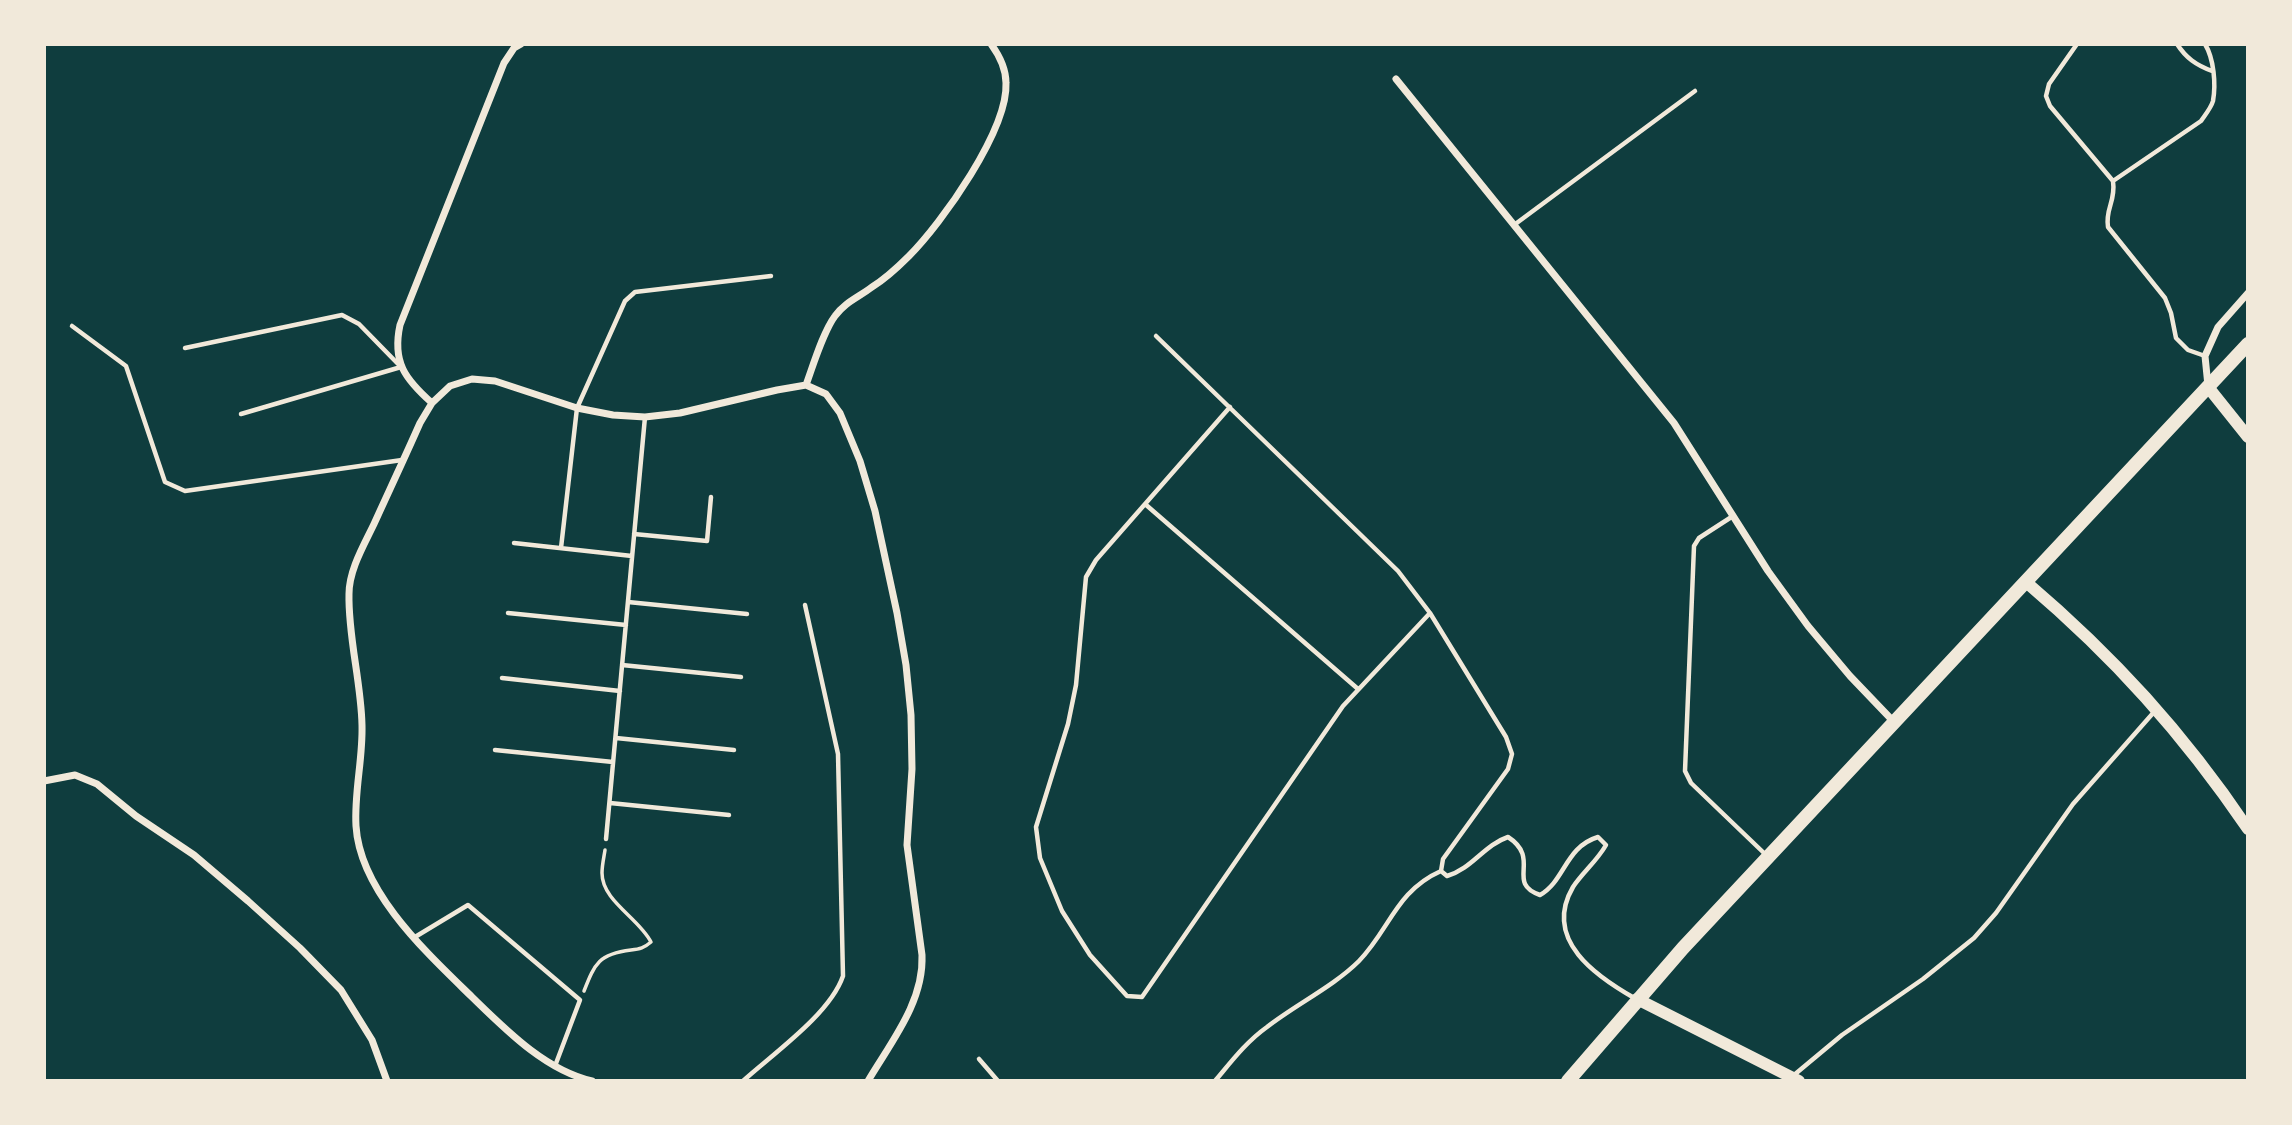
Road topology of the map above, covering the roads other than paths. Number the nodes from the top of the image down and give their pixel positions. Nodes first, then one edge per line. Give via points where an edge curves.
1 (522, 44) edge
2 (991, 44) edge
3 (2077, 44) edge
4 (2176, 44) edge
5 (2205, 44) edge
6 (2213, 71) junction
7 (1395, 79) dead end
8 (1695, 91) dead end
9 (2113, 181) junction
10 (1514, 225) junction
11 (771, 276) dead end
12 (2248, 293) edge
13 (72, 326) dead end
14 (1156, 336) dead end
15 (2248, 344) edge
16 (185, 348) dead end
17 (2205, 356) junction
18 (401, 367) junction
19 (806, 385) junction
20 (2208, 387) junction
21 (432, 403) junction
22 (1230, 407) junction
23 (577, 408) junction
24 (241, 414) dead end
25 (645, 417) junction
26 (2248, 437) edge
27 (403, 460) junction
28 (711, 497) dead end
29 (1145, 504) junction
30 (1733, 516) junction
31 (634, 534) junction
32 (514, 543) dead end
33 (561, 548) junction
34 (632, 556) junction
35 (2026, 582) junction
36 (628, 602) junction
37 (805, 604) dead end
38 (508, 613) dead end
39 (1430, 613) junction
40 (747, 614) dead end
41 (626, 625) junction
42 (622, 665) junction
43 (741, 677) dead end
44 (502, 678) dead end
45 (1358, 689) junction
46 (620, 691) junction
47 (2157, 709) junction
48 (1895, 722) junction
49 (616, 738) junction
50 (495, 750) dead end
51 (734, 750) dead end
52 (613, 762) junction
53 (44, 781) edge
54 (610, 803) junction
55 (729, 815) dead end
56 (2248, 829) edge
57 (606, 839) road end
58 (1768, 857) junction
59 (1441, 871) junction
60 (415, 937) junction
61 (1637, 999) junction
62 (979, 1059) dead end
63 (555, 1066) junction
64 (1795, 1079) edge
65 (387, 1081) edge
66 (592, 1081) edge
67 (743, 1081) edge
68 (868, 1081) edge
69 (998, 1081) edge
70 (1214, 1081) edge
71 (1568, 1081) edge

1 - 18 street via 504,63 409,299 397,339
2 - 19 street via 1007,81 995,130 970,175 910,255 833,318
3 - 9 lane via 2049,84 2046,96
4 - 6 lane via 2196,65
5 - 6 lane
6 - 9 lane via 2213,101 2201,121
7 - 10 street
8 - 10 lane
9 - 17 lane via 2108,227 2165,298 2176,338 2188,350
10 - 30 street via 1674,423
11 - 23 lane via 635,292 625,301
12 - 17 street via 2218,327
13 - 27 lane via 126,366 165,482 185,491
14 - 22 lane
15 - 20 main road
16 - 18 lane via 342,315 359,324
17 - 20 street
18 - 21 street
18 - 24 lane
19 - 25 street
19 - 68 street via 826,394 841,413 860,461 897,613 911,715 907,845 923,970 911,1008
20 - 26 street
20 - 35 main road
21 - 23 street via 450,386 472,379 495,381
21 - 27 street
22 - 29 lane
22 - 39 lane via 1371,542
23 - 25 street
23 - 33 lane
25 - 31 lane
27 - 60 street via 356,564 349,591 361,691 356,829 362,859 376,888
28 - 31 lane via 707,541
29 - 45 lane
29 - 45 lane via 1086,577 1071,711 1036,827 1040,858 1062,911 1090,955 1127,996 1142,997
30 - 48 street via 1808,626
30 - 58 lane via 1694,546 1685,771 1691,783
31 - 34 lane
32 - 33 lane
33 - 34 lane
34 - 36 lane
35 - 47 street via 2089,637
35 - 48 main road
36 - 40 lane
36 - 41 lane
37 - 67 lane via 838,754 843,976 827,1006
38 - 41 lane
39 - 45 lane
39 - 59 lane via 1512,754 1508,769 1443,859
41 - 42 lane
42 - 43 lane
42 - 46 lane
44 - 46 lane
46 - 49 lane
47 - 56 street
47 - 64 lane via 2073,804 1974,937 1850,1029
48 - 58 main road
49 - 51 lane
49 - 52 lane
50 - 52 lane
52 - 54 lane
53 - 65 street via 75,775 97,784 248,901 341,990 372,1040
54 - 55 lane
54 - 57 lane
58 - 61 main road
59 - 61 lane via 1447,876 1460,873 1494,842 1508,837 1524,854 1524,882 1529,891 1540,895 1551,889 1570,856 1586,840 1598,837 1606,845 1571,891 1564,916 1569,942 1586,965
59 - 70 lane via 1408,892 1359,960 1264,1028
60 - 63 street via 499,1023
60 - 63 lane via 468,905 580,1000
61 - 64 street
61 - 71 main road
62 - 69 lane
63 - 66 street

